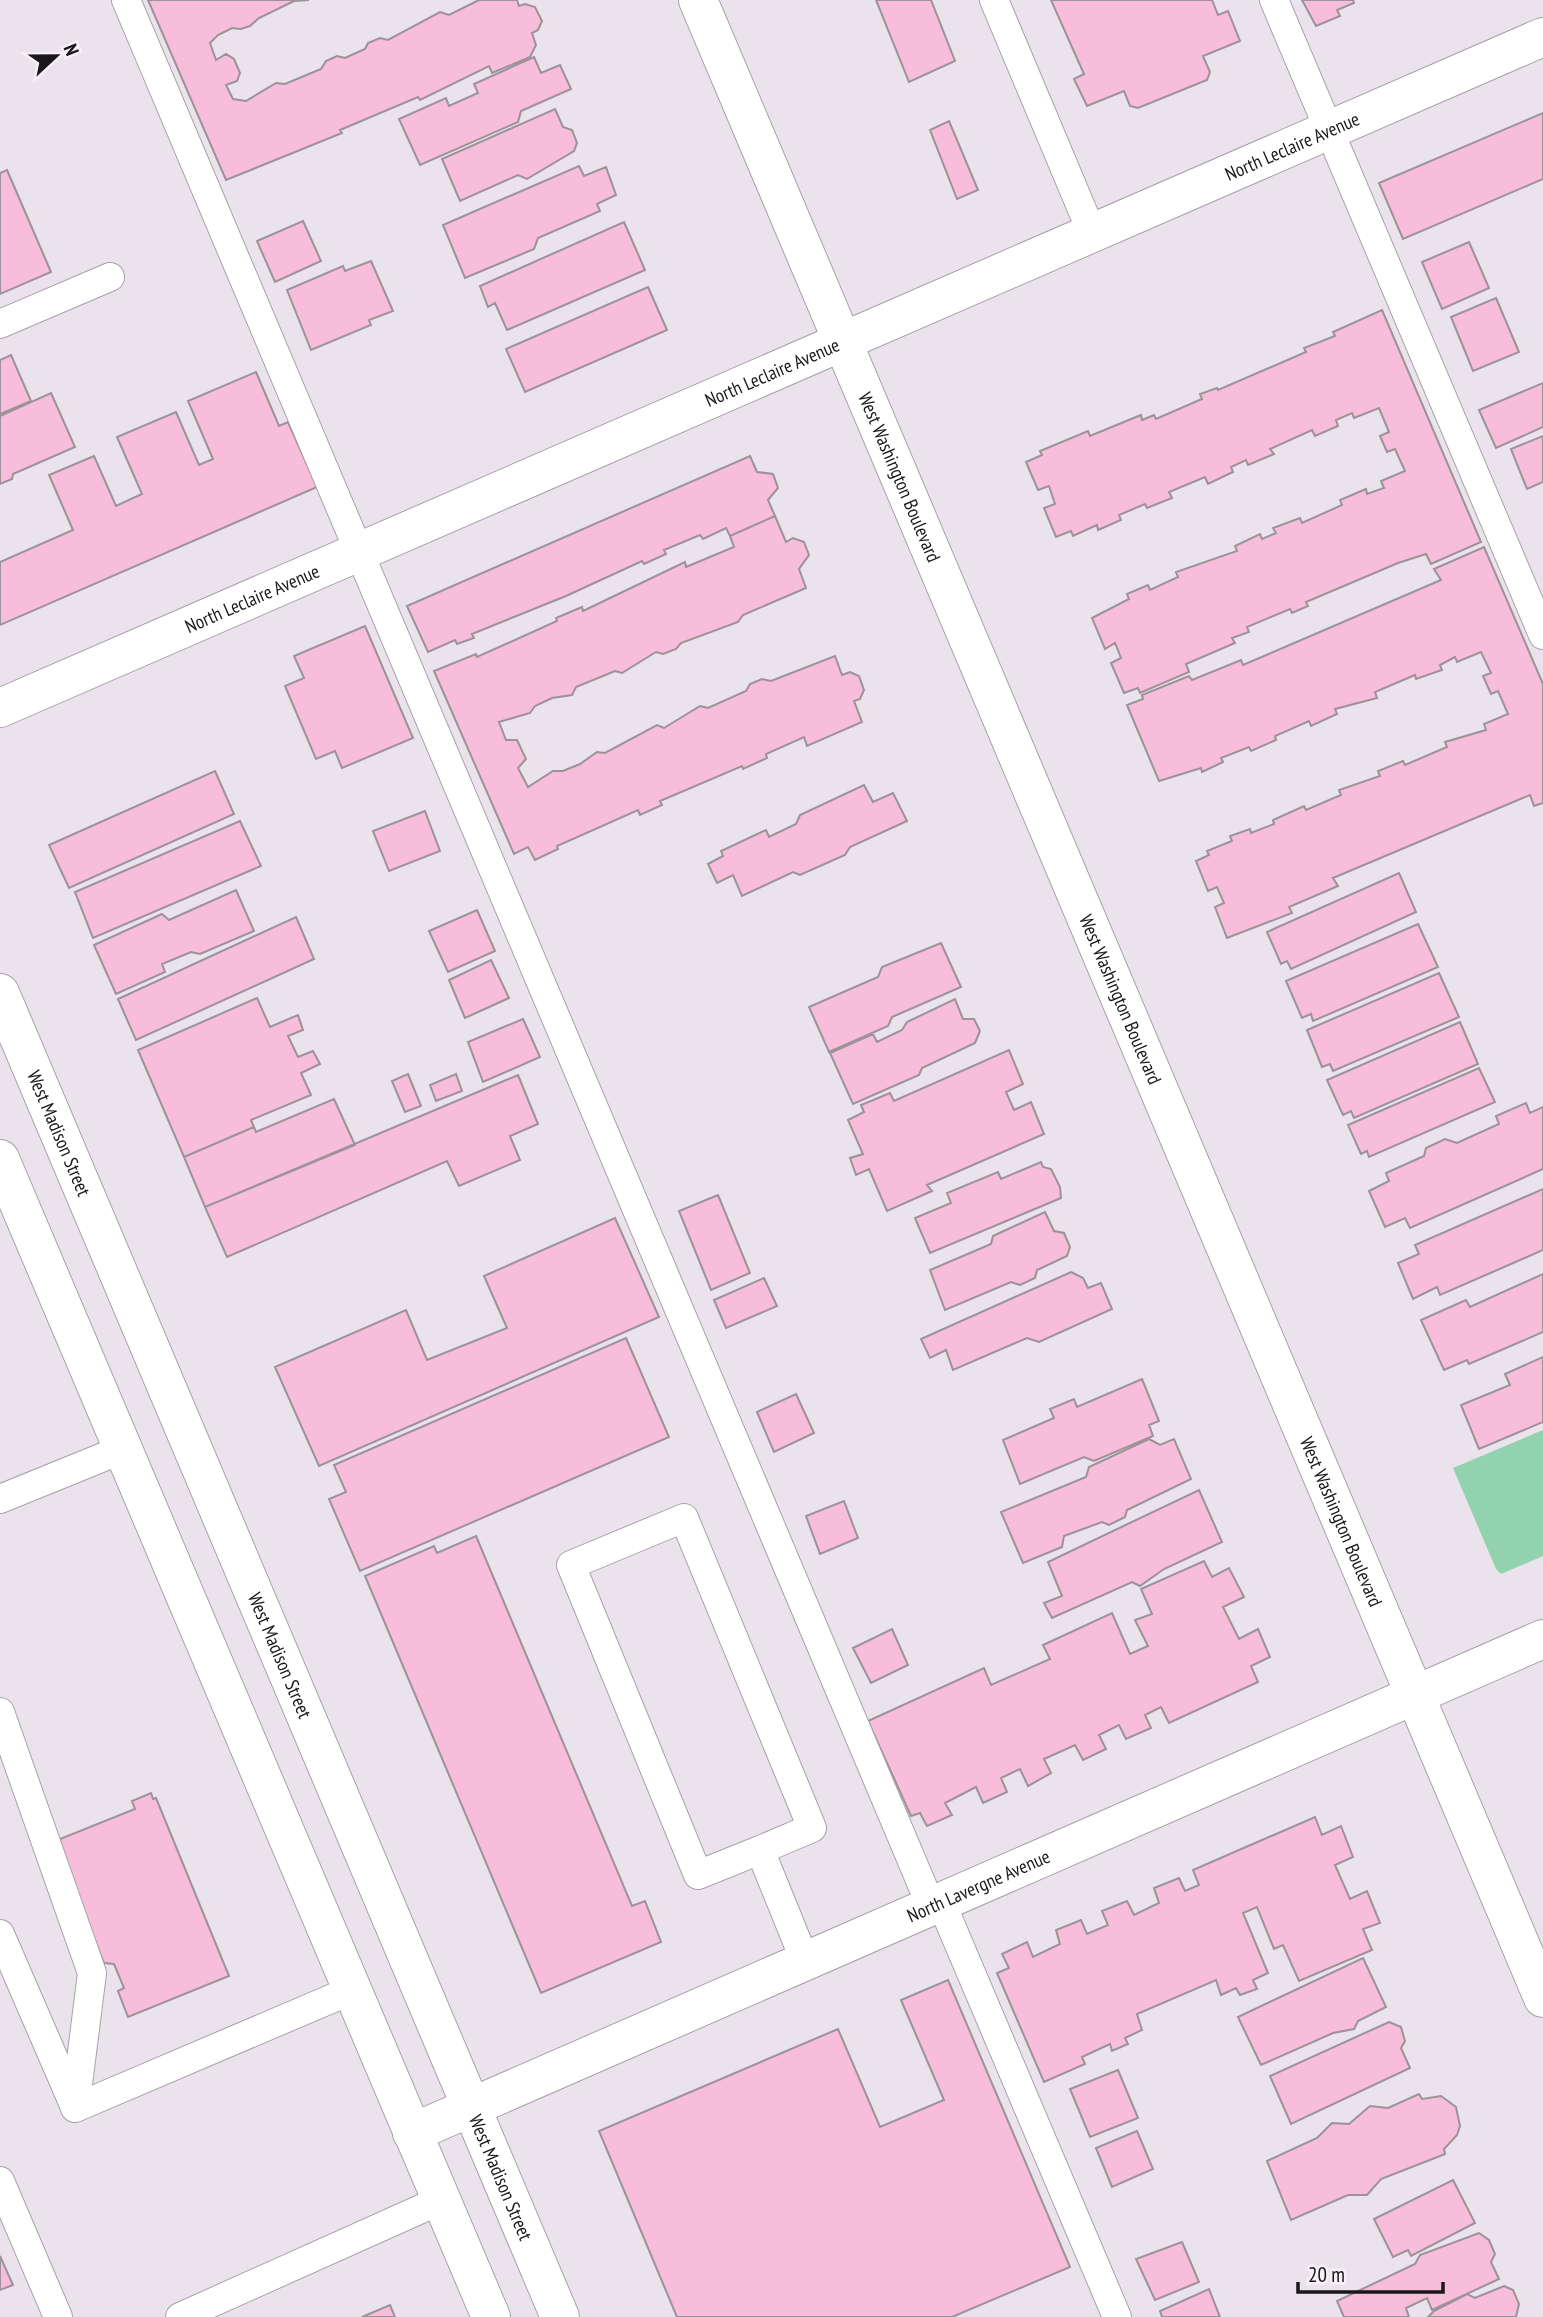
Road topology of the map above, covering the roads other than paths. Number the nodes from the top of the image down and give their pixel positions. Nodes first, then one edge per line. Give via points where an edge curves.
1 (125, 0) edge
2 (698, 0) edge
3 (994, 0) edge
4 (1274, 0) edge
5 (1543, 37) edge
6 (1327, 130) junction
7 (1092, 233) junction
8 (110, 276) dead end
9 (0, 324) edge
10 (841, 342) junction
11 (358, 552) junction
12 (1543, 635) edge
13 (0, 708) edge
14 (0, 993) edge
15 (0, 1159) edge
16 (123, 1449) junction
17 (0, 1499) edge
18 (1543, 1639) edge
19 (1414, 1695) junction
20 (0, 1712) edge
21 (8, 1747) edge
22 (760, 1850) junction
23 (936, 1904) junction
24 (0, 1934) edge
25 (806, 1961) junction
26 (352, 1990) junction
27 (1543, 1998) edge
28 (471, 2107) junction
29 (75, 2108) junction
30 (412, 2133) junction
31 (0, 2181) edge
32 (441, 2200) junction
33 (58, 2317) edge
34 (180, 2317) edge
35 (491, 2317) edge
36 (561, 2317) edge
37 (1117, 2317) edge

1 - 11 lane
2 - 10 street, West Washington Boulevard
3 - 7 lane
4 - 6 lane
5 - 6 street, North Leclaire Avenue
6 - 7 street, North Leclaire Avenue
6 - 12 lane
7 - 10 street, North Leclaire Avenue
8 - 9 lane
10 - 11 street, North Leclaire Avenue
10 - 19 street, West Washington Boulevard
11 - 13 street, North Leclaire Avenue
11 - 23 lane
14 - 28 street, West Madison Street
15 - 16 street
16 - 17 lane
16 - 26 street
18 - 19 street, North Lavergne Avenue
19 - 23 street, North Lavergne Avenue
19 - 27 street, West Washington Boulevard
20 - 21 lane
21 - 29 lane via 92,1973
22 - 22 lane via 698,1875 571,1565 684,1518 812,1828
22 - 25 lane
23 - 25 street, North Lavergne Avenue
23 - 37 lane
24 - 29 lane
25 - 28 street, North Lavergne Avenue
26 - 29 lane
26 - 30 street
28 - 30 street, North Lavergne Avenue
28 - 36 street, West Madison Street
30 - 32 street
31 - 33 lane
32 - 34 lane
32 - 35 street

